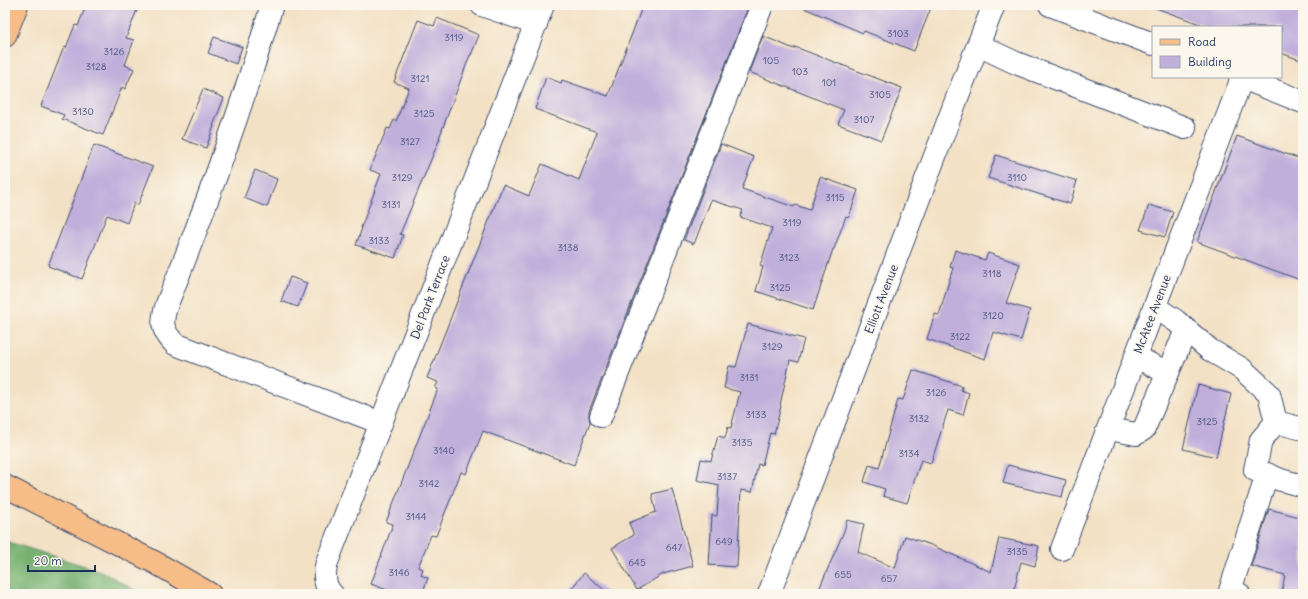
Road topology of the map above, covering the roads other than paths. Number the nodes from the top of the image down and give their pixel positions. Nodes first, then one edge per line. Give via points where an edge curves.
1 (17, 5) edge
2 (272, 5) edge
3 (482, 5) edge
4 (762, 5) edge
5 (994, 5) edge
6 (1050, 5) edge
7 (540, 14) edge
8 (5, 36) edge
9 (1152, 44) edge
10 (978, 45) junction
11 (1241, 78) edge
12 (1303, 102) edge
13 (1184, 128) dead end
14 (1155, 307) junction
15 (1186, 330) junction
16 (1136, 357) junction
17 (1168, 374) junction
18 (601, 416) dead end
19 (1276, 422) junction
20 (381, 423) junction
21 (1109, 428) junction
22 (1303, 429) edge
23 (1267, 474) junction
24 (5, 486) edge
25 (1303, 486) edge
26 (1062, 549) dead end
27 (330, 592) edge
28 (210, 594) edge
29 (769, 594) edge
30 (1239, 594) edge

1 - 8 main road
2 - 20 street via 213,186 167,304 163,327 175,344
3 - 7 street
4 - 18 street
5 - 10 street, Elliott Avenue
6 - 9 street
7 - 20 street, Del Park Terrace
10 - 13 street via 1016,63
10 - 29 street, Elliott Avenue
11 - 12 street
11 - 14 street, McAtee Avenue
14 - 15 street
14 - 16 street, McAtee Avenue
15 - 17 street
15 - 19 street via 1210,350 1242,369 1269,394
16 - 17 street
16 - 21 street, McAtee Avenue
17 - 21 street via 1144,429 1136,434
19 - 22 street
19 - 23 street via 1261,440 1255,470
20 - 27 street, Del Park Terrace via 327,562 324,574
21 - 26 street, McAtee Avenue
23 - 25 street
23 - 30 street via 1230,591
24 - 28 main road via 156,562

